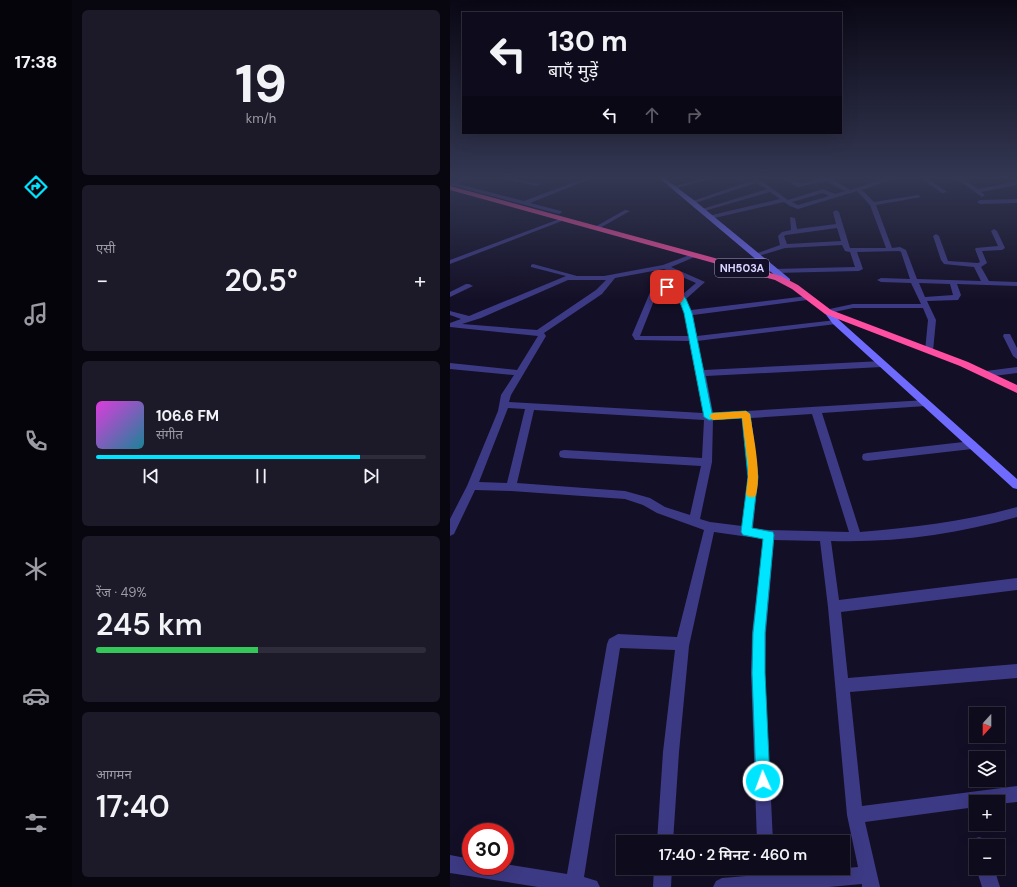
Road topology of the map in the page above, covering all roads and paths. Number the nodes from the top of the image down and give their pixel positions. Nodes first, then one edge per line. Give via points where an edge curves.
1 (554, 218) edge
2 (571, 218) edge
3 (614, 218) edge
4 (712, 218) edge
5 (792, 218) dead end
6 (837, 218) edge
7 (878, 218) edge
8 (839, 226) junction
9 (596, 228) junction
10 (794, 231) junction
11 (994, 231) dead end
12 (936, 236) dead end
13 (844, 243) junction
14 (784, 246) junction
15 (890, 250) junction
16 (853, 251) junction
17 (695, 255) junction
18 (754, 255) junction
19 (450, 262) edge
20 (979, 265) junction
21 (533, 266) dead end
22 (665, 266) junction
23 (774, 271) junction
24 (578, 277) junction
25 (612, 277) junction
26 (881, 280) dead end
27 (786, 281) junction
28 (914, 281) junction
29 (953, 282) junction
30 (986, 283) junction
31 (1017, 284) edge
32 (469, 286) dead end
33 (450, 294) edge
34 (808, 298) junction
35 (682, 299) junction
36 (925, 302) junction
37 (828, 312) junction
38 (450, 313) edge
39 (688, 313) junction
40 (470, 319) junction
41 (836, 322) junction
42 (450, 325) edge
43 (539, 333) junction
44 (1007, 336) dead end
45 (693, 339) junction
46 (929, 351) junction
47 (1017, 356) edge
48 (882, 364) junction
49 (450, 366) edge
50 (1017, 370) edge
51 (519, 373) junction
52 (700, 373) junction
53 (986, 374) junction
54 (1017, 389) edge
55 (926, 403) junction
56 (504, 405) junction
57 (530, 407) junction
58 (816, 410) junction
59 (746, 414) junction
60 (709, 417) junction
61 (972, 445) junction
62 (564, 454) dead end
63 (867, 457) dead end
64 (707, 462) junction
65 (1017, 485) edge
66 (472, 486) junction
67 (511, 487) junction
68 (1017, 512) edge
69 (694, 522) junction
70 (710, 527) junction
71 (450, 531) edge
72 (747, 532) junction
73 (769, 535) junction
74 (825, 537) junction
75 (856, 537) junction
76 (1017, 584) edge
77 (834, 607) junction
78 (682, 644) junction
79 (1017, 671) edge
80 (842, 685) junction
81 (1017, 794) edge
82 (855, 815) junction
83 (665, 835) edge
84 (765, 835) edge
85 (450, 864) edge
86 (663, 875) edge
87 (767, 875) edge
88 (987, 875) edge
89 (870, 881) edge
90 (574, 884) junction
91 (591, 887) edge
92 (662, 887) edge
93 (722, 887) edge
94 (991, 887) edge

1 - 19 street
2 - 9 highway, NH503A
3 - 9 street
4 - 18 street
5 - 10 street
6 - 8 street
7 - 15 street
8 - 10 street
8 - 13 street
9 - 17 highway, NH503A
10 - 14 street via 781,235
11 - 20 street via 1002,248 978,249 984,263
12 - 20 street via 946,263
13 - 14 street
13 - 16 street via 847,250
14 - 18 street
15 - 16 street
15 - 28 street via 904,251
16 - 23 street via 859,269
17 - 22 street
17 - 27 highway, NH503A
18 - 23 street
20 - 30 street
21 - 24 street
22 - 25 street
22 - 35 street via 702,282
23 - 27 street
24 - 25 street via 598,280
24 - 40 street via 567,278
25 - 43 street via 599,292
26 - 28 street
27 - 34 highway, NH503A
28 - 29 street
28 - 36 street
29 - 30 street
29 - 36 street via 957,295 955,298
30 - 31 street
32 - 33 street
34 - 37 highway, NH503A
34 - 39 street
35 - 39 street
35 - 45 street via 673,288 655,290 636,337
36 - 37 street via 853,306
36 - 46 street via 932,320
37 - 41 street
37 - 46 highway, NH503A
38 - 40 street
39 - 45 street
40 - 42 street
41 - 45 street
41 - 48 street
42 - 43 street
43 - 51 street via 542,336
44 - 47 street
45 - 52 street
46 - 53 highway, NH503A
48 - 52 street
48 - 55 street
49 - 51 street
50 - 53 street
51 - 56 street via 506,394
52 - 60 street
53 - 54 highway, NH503A
55 - 58 street
55 - 61 street
56 - 57 street
56 - 66 street
57 - 60 street
57 - 67 street
58 - 59 street
58 - 75 street
59 - 60 street
59 - 72 street via 753,477
60 - 64 street
61 - 63 street
61 - 65 street
62 - 64 street
64 - 69 street
66 - 67 street
66 - 71 street
67 - 69 street via 625,495 646,501 661,510
68 - 75 street via 960,526
69 - 70 street
70 - 72 street
70 - 78 street
72 - 73 street
73 - 74 street
73 - 84 street via 759,633 758,673
74 - 75 street
74 - 77 street
76 - 77 street
77 - 80 street
78 - 83 street
78 - 90 street via 618,641 614,644
79 - 80 street
80 - 82 street
81 - 82 street
82 - 89 street
85 - 90 street
86 - 92 street
87 - 89 street
87 - 93 street
88 - 94 street
90 - 91 street

